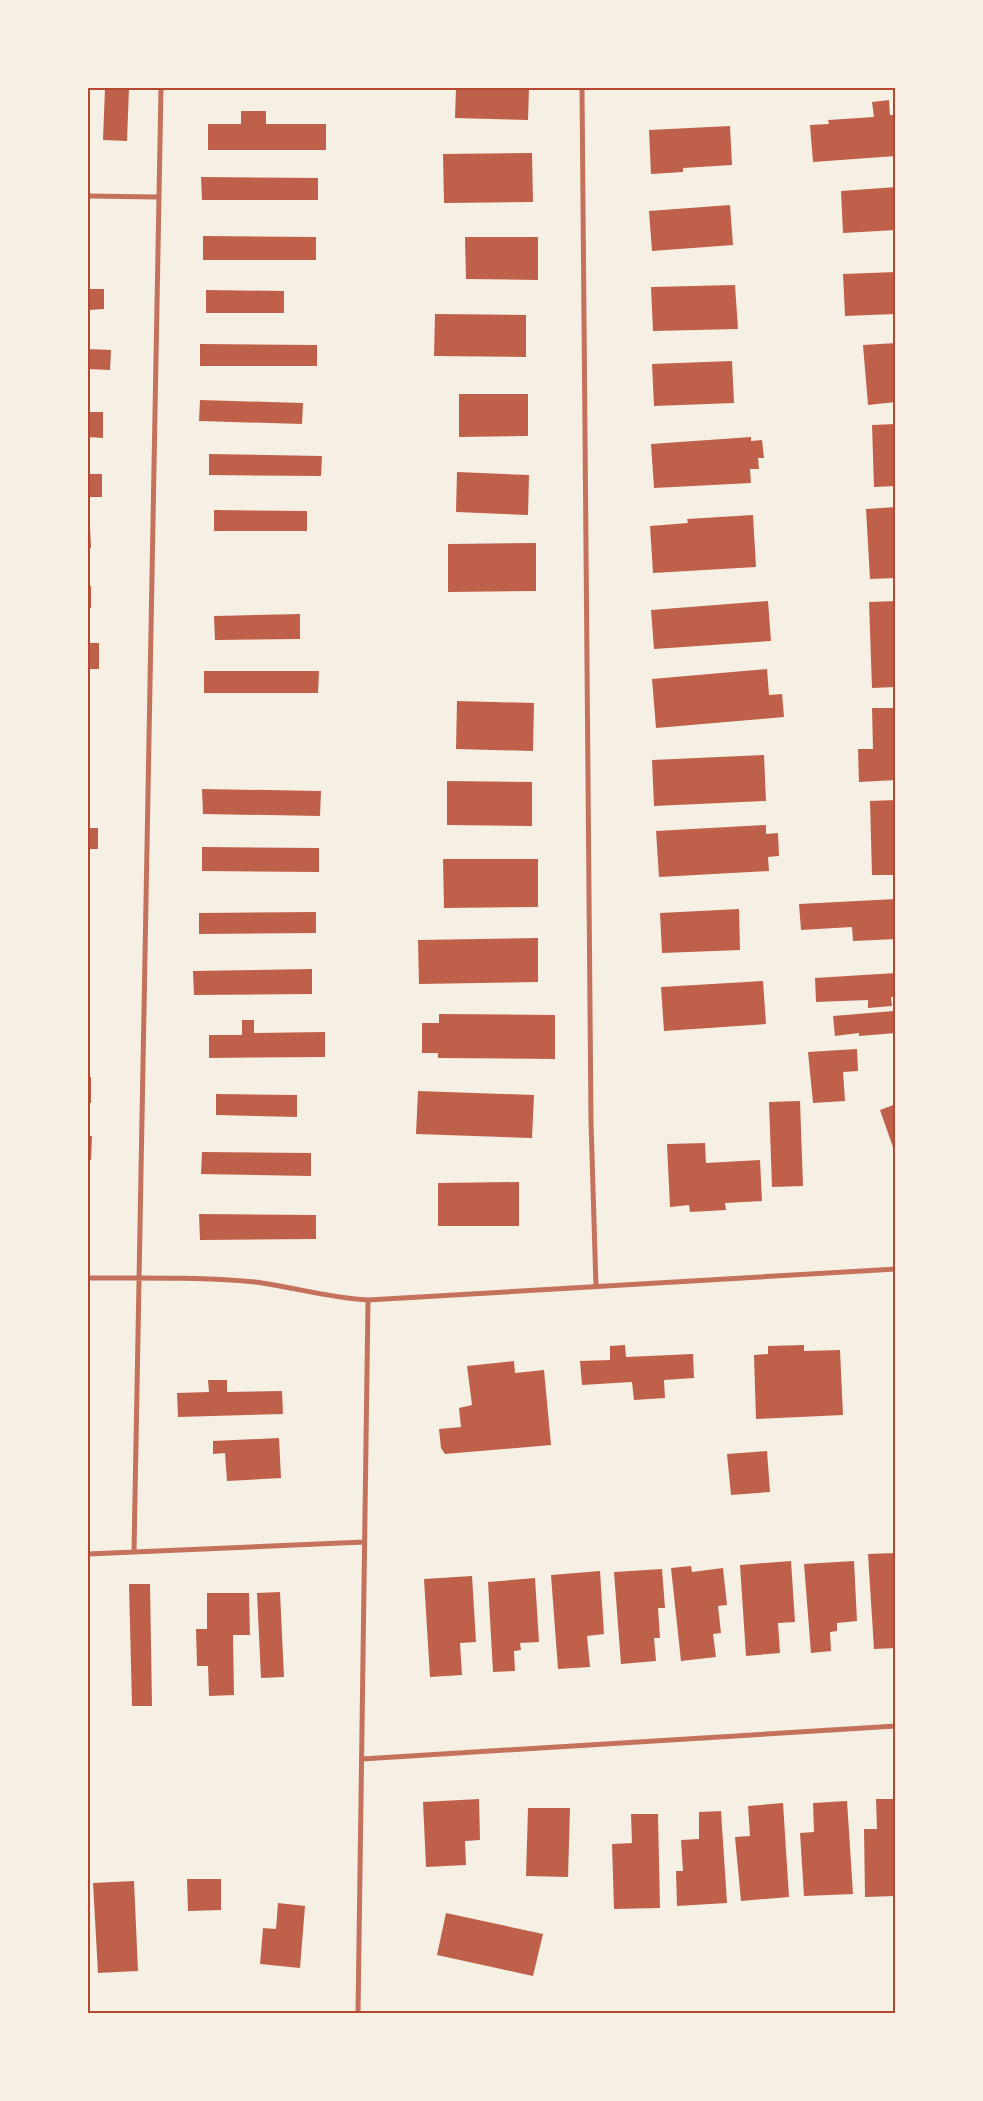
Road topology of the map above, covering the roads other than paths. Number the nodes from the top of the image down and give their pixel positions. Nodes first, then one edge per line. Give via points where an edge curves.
1 (161, 88) edge
2 (582, 88) edge
3 (88, 196) edge
4 (158, 197) junction
5 (896, 1269) edge
6 (88, 1278) edge
7 (139, 1278) junction
8 (596, 1287) junction
9 (368, 1300) junction
10 (364, 1542) junction
11 (134, 1552) junction
12 (88, 1554) edge
13 (896, 1726) edge
14 (362, 1759) junction
15 (358, 2014) edge

1 - 4 street
2 - 8 street via 590,1102
3 - 4 street
4 - 7 street
5 - 8 street
6 - 7 street
7 - 9 street via 249,1282 343,1299
7 - 11 street
8 - 9 street
9 - 10 street
10 - 11 street
10 - 14 street
11 - 12 street
13 - 14 street
14 - 15 street

